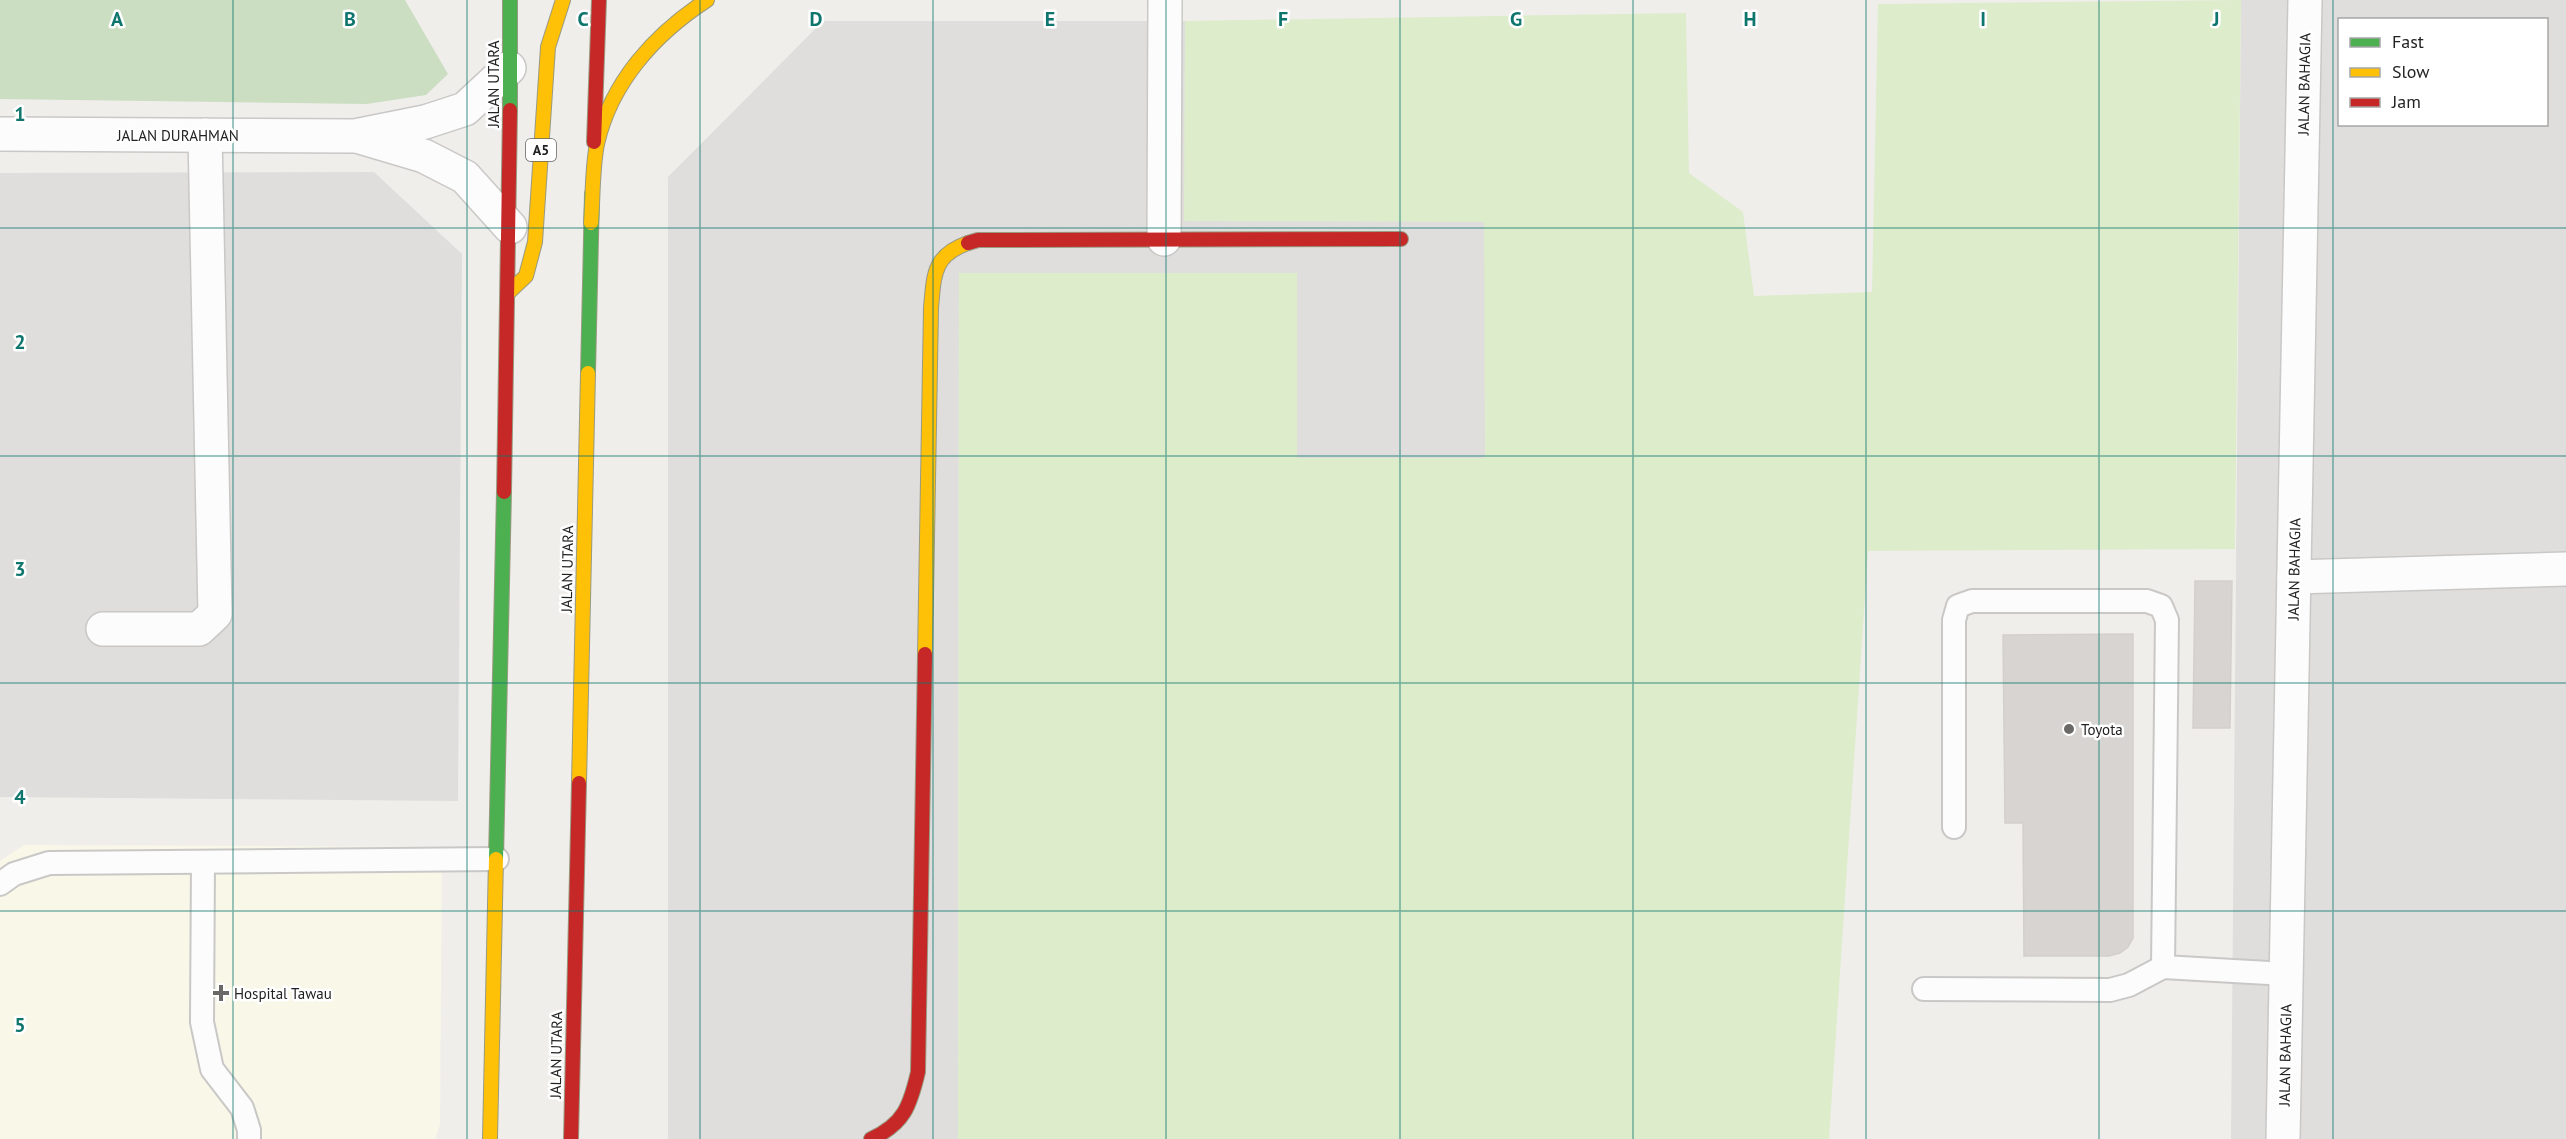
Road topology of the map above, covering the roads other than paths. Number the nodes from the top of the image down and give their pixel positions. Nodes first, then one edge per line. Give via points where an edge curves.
1 (510, 0) edge
2 (563, 0) edge
3 (599, 0) edge
4 (707, 0) edge
5 (1165, 0) edge
6 (2305, 0) edge
7 (509, 68) junction
8 (0, 134) edge
9 (205, 135) junction
10 (355, 136) junction
11 (591, 223) junction
12 (510, 227) junction
13 (1164, 239) junction
14 (1401, 239) dead end
15 (508, 293) junction
16 (2566, 568) edge
17 (2294, 577) junction
18 (104, 629) dead end
19 (1954, 827) dead end
20 (497, 859) junction
21 (203, 862) junction
22 (0, 884) edge
23 (2163, 968) junction
24 (2286, 974) junction
25 (1924, 989) dead end
26 (249, 1139) edge
27 (490, 1139) edge
28 (571, 1139) edge
29 (871, 1139) edge
30 (2283, 1139) edge

1 - 7 main road, JALAN UTARA
2 - 15 main road, A5 via 548,47 536,242 526,276
3 - 11 main road, JALAN UTARA
4 - 11 main road via 652,42 612,99 597,145
5 - 13 street
6 - 17 street, JALAN BAHAGIA
7 - 10 street, JALAN DURAHMAN via 465,109 425,122
7 - 12 main road, JALAN UTARA
8 - 9 street, JALAN DURAHMAN
9 - 10 street, JALAN DURAHMAN
9 - 18 street via 215,614 199,628
10 - 12 street, JALAN DURAHMAN via 424,156 465,177
11 - 28 main road, JALAN UTARA
12 - 15 main road, JALAN UTARA
13 - 14 main road
13 - 29 main road via 978,240 952,248 934,268 918,1072 902,1120
15 - 20 main road, JALAN UTARA
16 - 17 street
17 - 24 street, JALAN BAHAGIA
19 - 23 lane via 1954,620 1958,606 1972,601 2147,601 2161,606 2167,620
20 - 21 lane
20 - 27 main road, JALAN UTARA
21 - 22 lane via 49,863 14,874
21 - 26 lane via 202,1022 212,1069 242,1107
23 - 24 lane
23 - 25 lane via 2110,990
24 - 30 street, JALAN BAHAGIA

